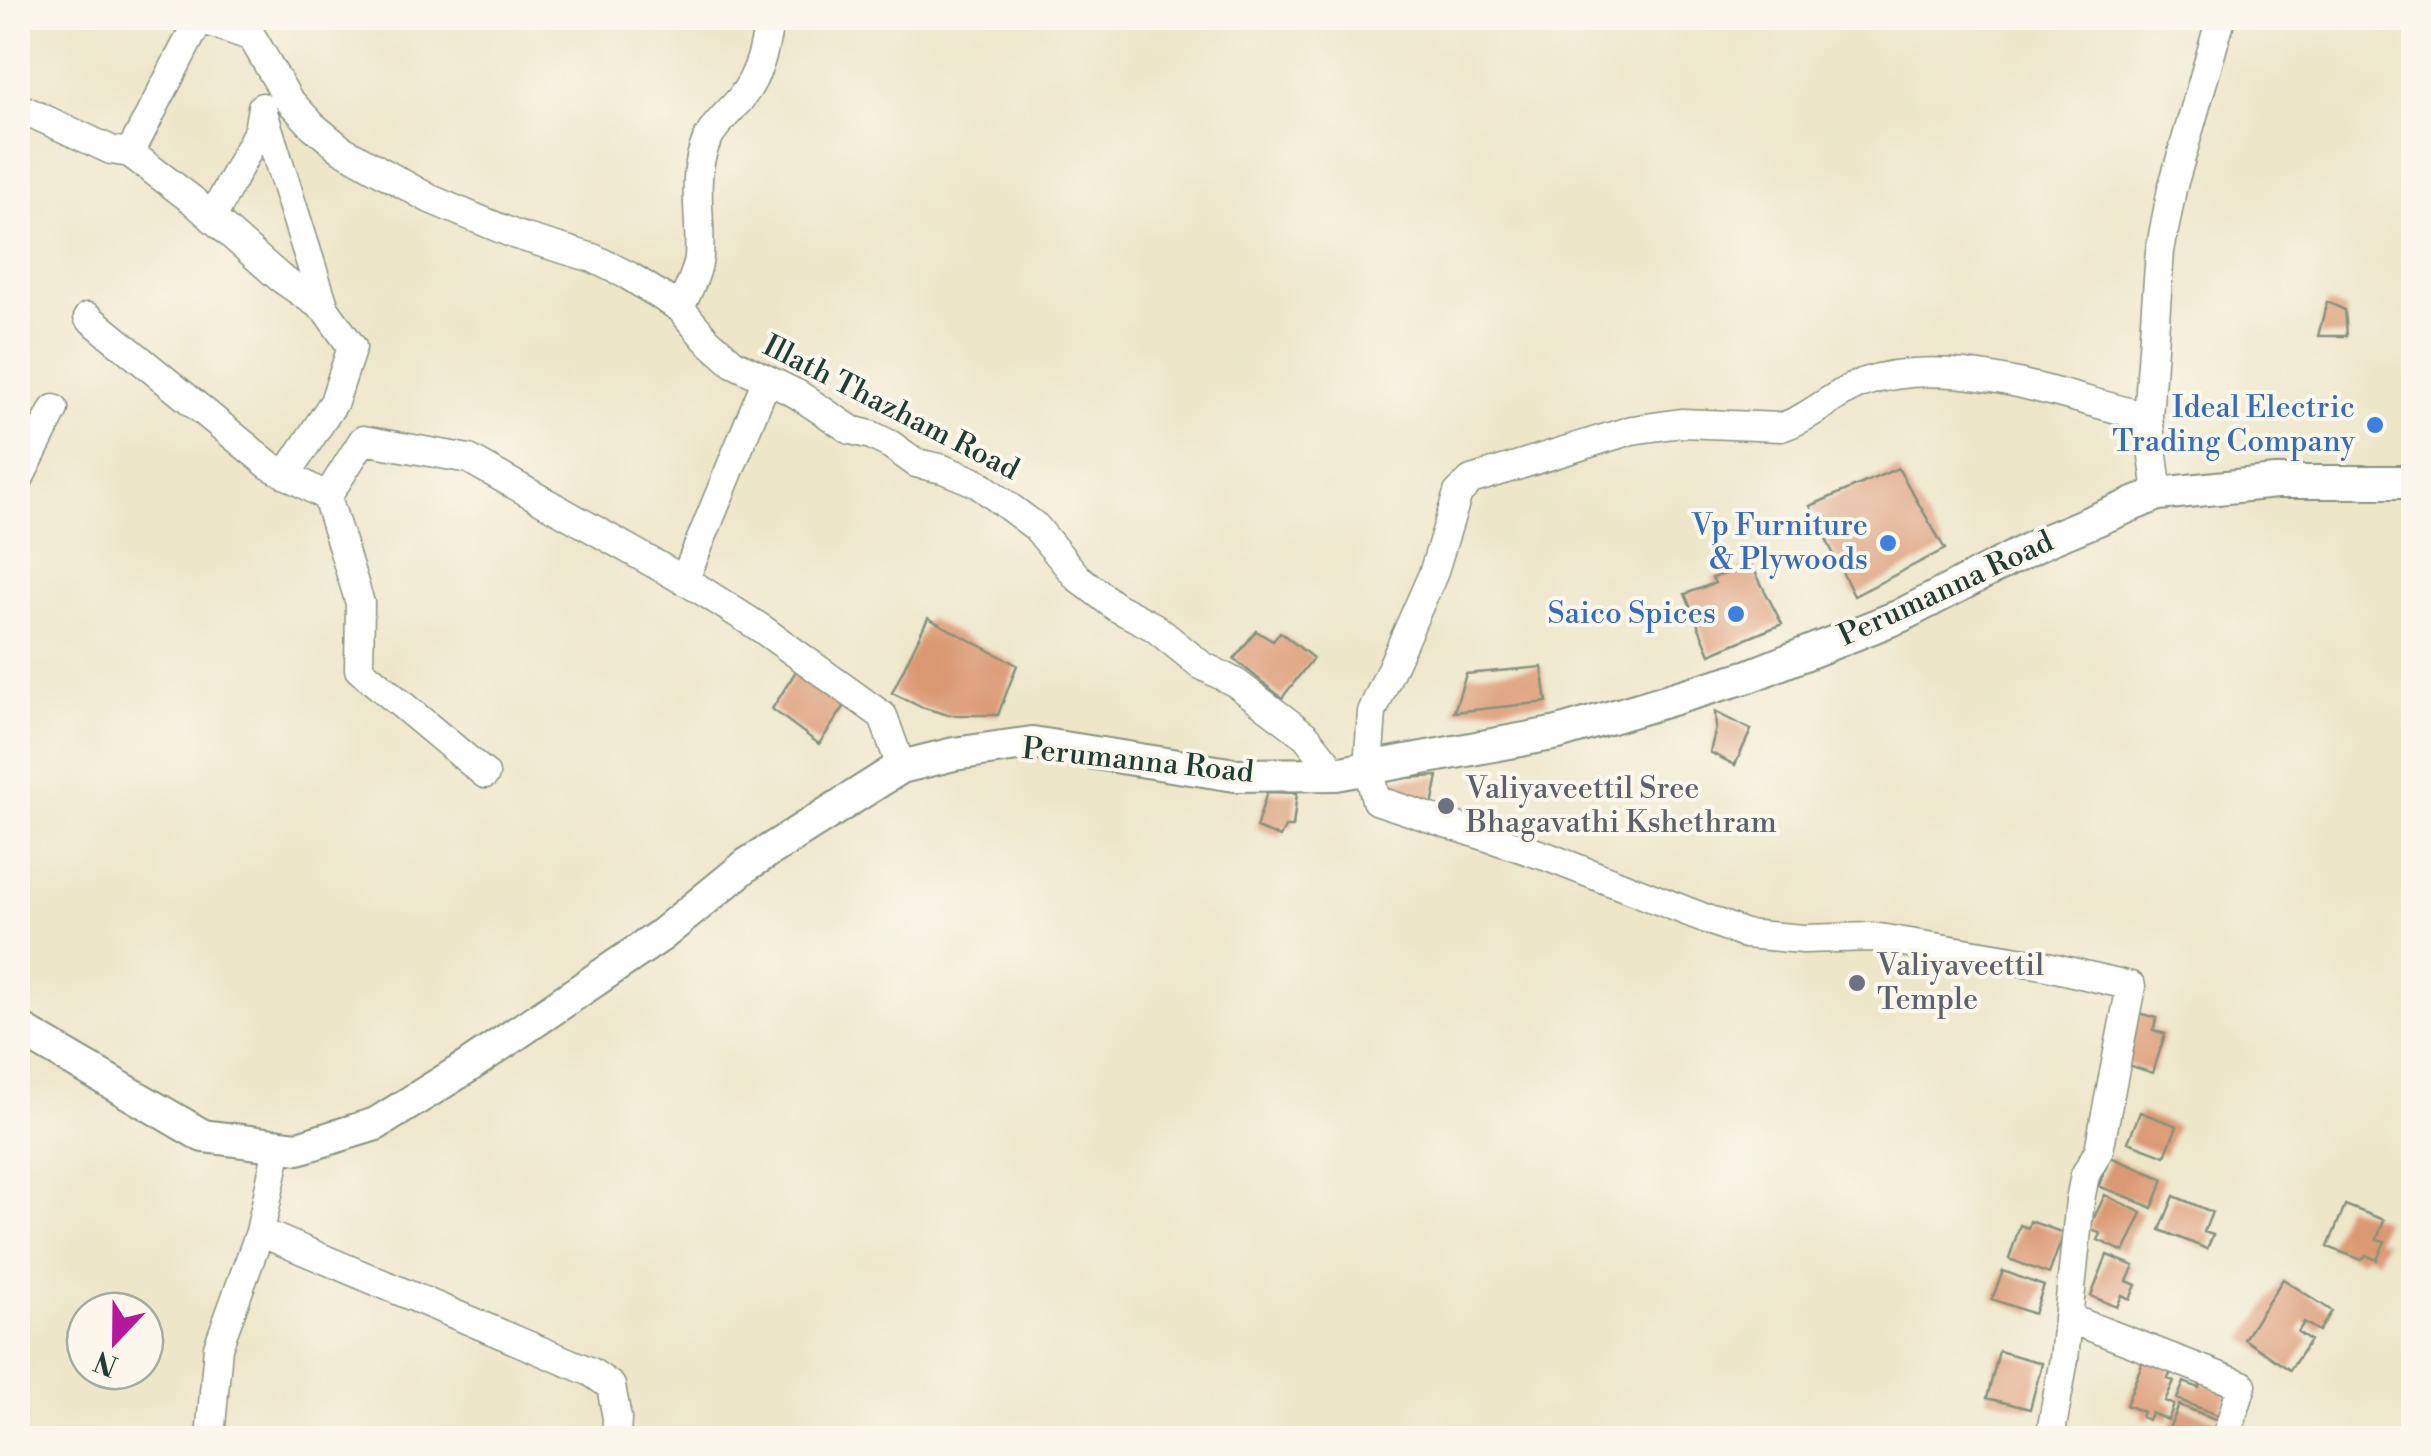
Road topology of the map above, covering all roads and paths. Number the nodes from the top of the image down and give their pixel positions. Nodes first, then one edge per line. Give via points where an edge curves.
1 (199, 18) edge
2 (770, 18) edge
3 (2221, 18) edge
4 (269, 67) junction
5 (18, 107) edge
6 (262, 109) junction
7 (130, 154) junction
8 (212, 218) junction
9 (680, 308) junction
10 (326, 309) junction
11 (88, 317) dead end
12 (766, 381) junction
13 (54, 409) dead end
14 (2148, 416) junction
15 (286, 474) junction
16 (18, 482) edge
17 (2414, 482) edge
18 (2158, 494) junction
19 (327, 497) junction
20 (684, 581) junction
21 (901, 767) junction
22 (1368, 767) junction
23 (485, 774) dead end
24 (1336, 774) junction
25 (18, 1028) edge
26 (278, 1147) junction
27 (260, 1232) junction
28 (2068, 1318) junction
29 (210, 1438) edge
30 (616, 1438) edge
31 (2050, 1438) edge
32 (2226, 1438) edge

1 - 4 street, Illath Thazham Road via 252,37
1 - 7 street
2 - 9 street via 756,72 707,140 698,172 698,259
3 - 14 street via 2160,251
4 - 6 street
4 - 9 street, Illath Thazham Road via 288,99 341,149 491,226 593,258
5 - 7 street
6 - 8 street via 258,131
6 - 10 street
7 - 8 street
8 - 10 street
9 - 12 street, Illath Thazham Road via 733,363
10 - 15 street via 352,347 334,402
11 - 15 street
12 - 20 street
12 - 24 street, Illath Thazham Road via 916,463 977,483 1002,499 1050,542 1077,578 1236,682 1306,736
13 - 16 street
14 - 18 street
14 - 22 street via 2028,385 1913,372 1860,384 1782,427 1681,423 1632,430 1470,480 1458,493 1433,574 1376,699
15 - 19 street
17 - 18 main road, Perumanna Road via 2276,482
18 - 22 main road, Perumanna Road via 2043,542 1900,616 1749,676 1558,734
19 - 20 street via 363,440 469,458
19 - 23 street via 360,602 359,669
20 - 21 street via 883,716
21 - 24 main road, Perumanna Road via 1032,743 1235,776
21 - 26 main road, Perumanna Road via 748,864 660,936 376,1124 298,1148
22 - 24 main road, Perumanna Road
22 - 28 street via 1376,800 1548,856 1745,934 1874,937 2130,986 2099,1150 2080,1200
25 - 26 main road, Perumanna Road via 204,1136
26 - 27 street
27 - 29 street via 218,1346
27 - 30 street via 591,1372 612,1386
28 - 31 street
28 - 32 street via 2242,1385

